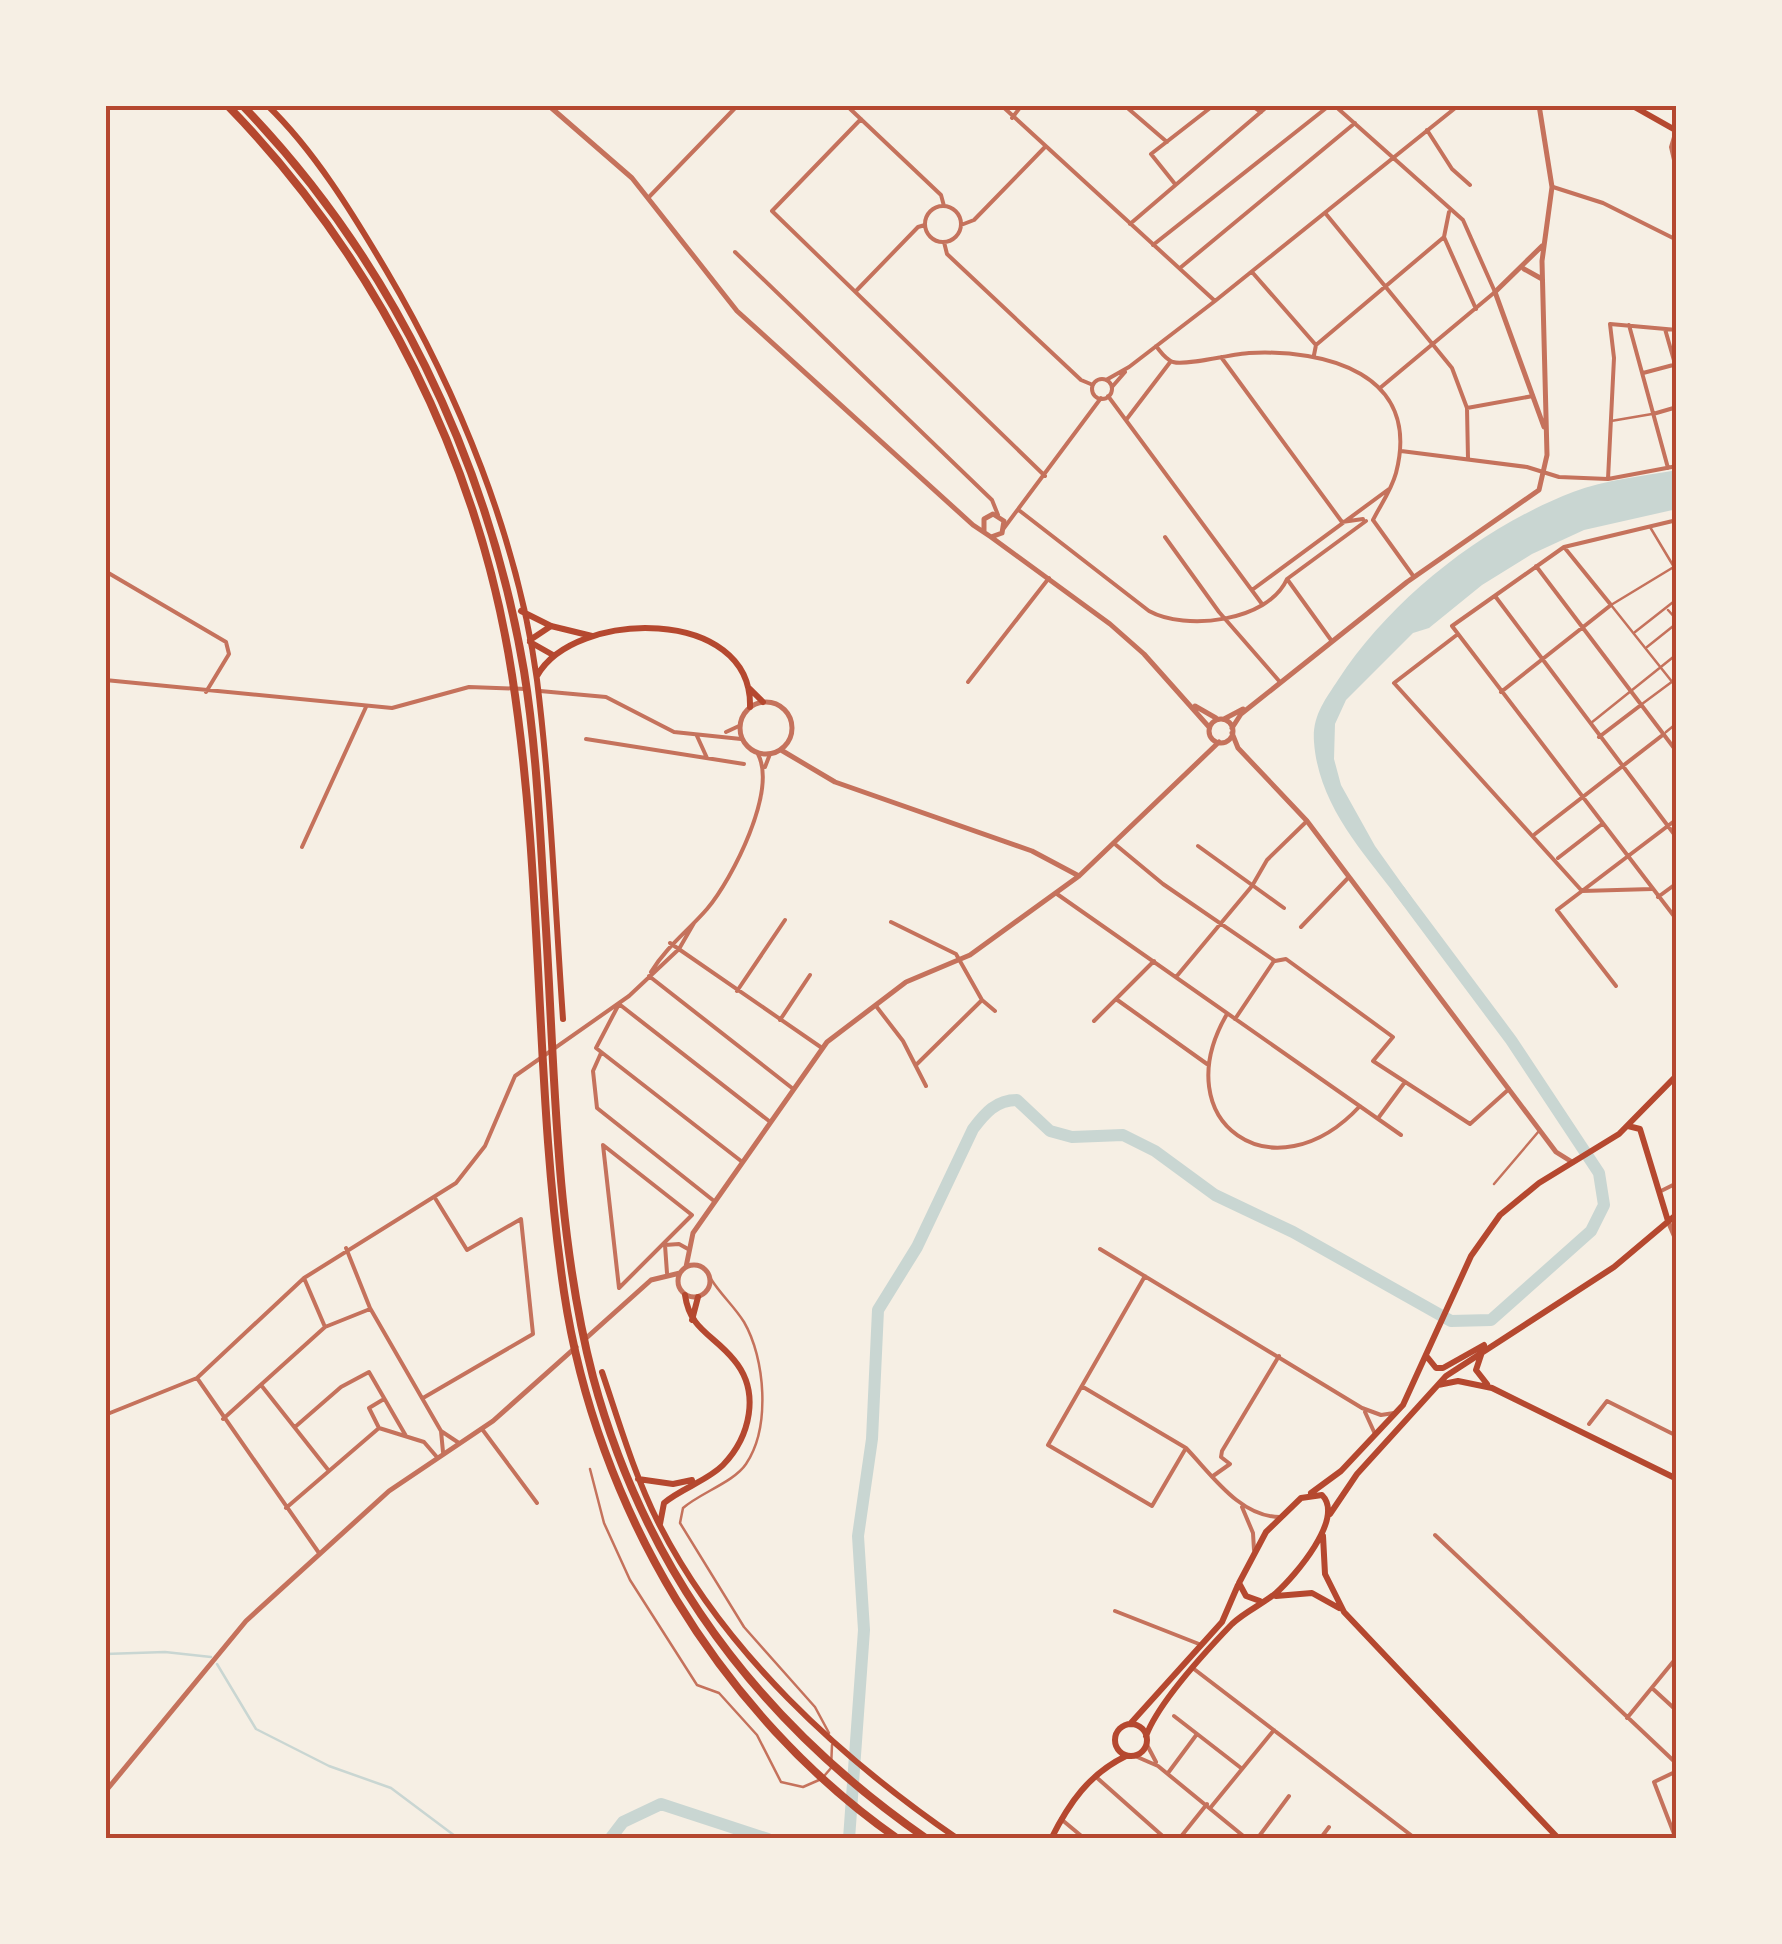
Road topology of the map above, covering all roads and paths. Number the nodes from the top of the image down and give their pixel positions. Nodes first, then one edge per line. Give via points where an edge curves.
1 (227, 105) edge
2 (242, 105) edge
3 (266, 105) edge
4 (548, 105) edge
5 (738, 105) edge
6 (846, 105) edge
7 (1001, 105) edge
8 (1022, 105) edge
9 (1124, 105) edge
10 (1214, 105) edge
11 (1251, 105) edge
12 (1269, 105) edge
13 (1332, 105) edge
14 (1459, 105) edge
15 (1539, 105) edge
16 (1631, 105) edge
17 (1260, 112) junction
18 (1012, 118) junction
19 (861, 120) junction
20 (1354, 123) junction
21 (1676, 129) edge
22 (1427, 130) junction
23 (1166, 142) junction
24 (1045, 147) junction
25 (1394, 160) junction
26 (1677, 173) edge
27 (1175, 184) junction
28 (1470, 185) dead end
29 (1552, 186) junction
30 (649, 197) junction
31 (944, 206) junction
32 (1449, 212) junction
33 (1326, 214) junction
34 (1130, 224) junction
35 (926, 225) junction
36 (961, 225) junction
37 (1444, 237) junction
38 (1677, 240) edge
39 (944, 242) junction
40 (1544, 244) junction
41 (1153, 245) junction
42 (735, 252) dead end
43 (1180, 268) junction
44 (1524, 269) junction
45 (1252, 272) junction
46 (1542, 279) junction
47 (1386, 285) junction
48 (856, 291) junction
49 (1496, 292) junction
50 (1215, 301) junction
51 (1476, 308) junction
52 (1630, 325) junction
53 (1665, 329) junction
54 (1677, 330) edge
55 (1434, 343) junction
56 (1316, 345) junction
57 (1156, 346) junction
58 (1220, 355) junction
59 (1314, 355) junction
60 (1171, 361) junction
61 (1676, 364) edge
62 (1129, 368) junction
63 (1677, 371) edge
64 (1643, 374) junction
65 (1106, 380) junction
66 (1546, 384) junction
67 (1093, 385) junction
68 (1529, 385) junction
69 (1112, 387) junction
70 (1380, 388) junction
71 (1108, 396) junction
72 (1534, 396) junction
73 (1101, 398) junction
74 (1677, 406) edge
75 (1466, 408) junction
76 (1653, 414) junction
77 (1126, 420) junction
78 (1611, 421) junction
79 (1546, 431) junction
80 (1400, 451) junction
81 (1468, 460) junction
82 (1677, 466) edge
83 (1668, 468) junction
84 (1545, 473) junction
85 (1046, 476) junction
86 (1608, 479) junction
87 (1392, 486) junction
88 (1366, 507) junction
89 (1020, 511) junction
90 (1376, 513) junction
91 (998, 516) junction
92 (1014, 516) junction
93 (969, 520) junction
94 (1367, 520) junction
95 (1677, 520) edge
96 (982, 522) junction
97 (1342, 522) junction
98 (1650, 527) junction
99 (1003, 530) junction
100 (984, 532) junction
101 (991, 536) junction
102 (1165, 538) dead end
103 (1564, 548) junction
104 (1009, 550) junction
105 (1536, 566) junction
106 (1676, 568) edge
107 (105, 571) edge
108 (1414, 576) junction
109 (1049, 578) junction
110 (1286, 579) junction
111 (1251, 590) junction
112 (1495, 596) junction
113 (1677, 599) edge
114 (1262, 604) junction
115 (1611, 604) junction
116 (1665, 608) junction
117 (522, 611) junction
118 (1226, 618) junction
119 (1677, 622) edge
120 (550, 626) junction
121 (1582, 626) junction
122 (1634, 632) junction
123 (1458, 634) junction
124 (593, 637) junction
125 (1332, 640) junction
126 (529, 641) junction
127 (1646, 648) junction
128 (1677, 654) edge
129 (554, 655) junction
130 (1542, 657) junction
131 (1663, 669) junction
132 (536, 677) junction
133 (1677, 678) edge
134 (105, 680) edge
135 (1672, 681) junction
136 (968, 682) dead end
137 (1280, 682) junction
138 (748, 686) junction
139 (1677, 688) edge
140 (206, 692) junction
141 (1501, 692) junction
142 (1632, 692) junction
143 (763, 702) junction
144 (1190, 703) junction
145 (1641, 705) junction
146 (1251, 706) junction
147 (366, 707) junction
148 (750, 707) junction
149 (1221, 719) junction
150 (1590, 724) junction
151 (1677, 724) edge
152 (739, 726) junction
153 (1209, 731) junction
154 (1232, 731) junction
155 (721, 734) junction
156 (1664, 734) junction
157 (697, 736) junction
158 (1599, 737) junction
159 (586, 739) dead end
160 (742, 740) junction
161 (788, 741) junction
162 (1222, 742) junction
163 (1238, 748) junction
164 (781, 750) junction
165 (1677, 752) edge
166 (758, 754) junction
167 (770, 754) junction
168 (794, 756) junction
169 (1202, 756) junction
170 (707, 758) junction
171 (744, 764) dead end
172 (765, 767) junction
173 (1622, 768) junction
174 (1582, 798) junction
175 (1677, 819) edge
176 (1307, 820) junction
177 (1602, 824) junction
178 (1668, 826) junction
179 (1535, 834) junction
180 (1677, 838) edge
181 (1116, 845) junction
182 (1198, 846) dead end
183 (302, 847) dead end
184 (1628, 857) junction
185 (1557, 859) junction
186 (1079, 876) junction
187 (1348, 878) junction
188 (1677, 883) edge
189 (1252, 886) junction
190 (1652, 889) junction
191 (1582, 891) junction
192 (1056, 893) junction
193 (1658, 897) junction
194 (1284, 908) dead end
195 (785, 920) dead end
196 (1218, 920) junction
197 (1677, 920) edge
198 (891, 922) dead end
199 (694, 923) junction
200 (1301, 928) dead end
201 (670, 943) junction
202 (679, 949) junction
203 (960, 960) junction
204 (1275, 960) junction
205 (1154, 962) junction
206 (810, 975) dead end
207 (649, 976) junction
208 (1176, 976) junction
209 (1616, 986) dead end
210 (737, 991) junction
211 (1116, 999) junction
212 (982, 1000) junction
213 (619, 1004) junction
214 (874, 1004) junction
215 (995, 1011) dead end
216 (1228, 1014) junction
217 (1235, 1019) junction
218 (564, 1020) dead end
219 (780, 1020) junction
220 (1094, 1021) dead end
221 (822, 1048) junction
222 (601, 1053) junction
223 (917, 1064) junction
224 (1207, 1064) junction
225 (1677, 1075) edge
226 (1405, 1082) junction
227 (926, 1086) dead end
228 (792, 1088) junction
229 (1509, 1088) junction
230 (1360, 1106) junction
231 (1379, 1117) junction
232 (769, 1121) junction
233 (1627, 1126) junction
234 (1540, 1130) junction
235 (1401, 1135) dead end
236 (1556, 1152) junction
237 (741, 1162) junction
238 (1572, 1162) junction
239 (1556, 1172) junction
240 (1677, 1183) edge
241 (1494, 1184) dead end
242 (1659, 1192) junction
243 (435, 1198) junction
244 (714, 1202) junction
245 (1677, 1214) edge
246 (1668, 1221) junction
247 (1677, 1242) edge
248 (665, 1245) junction
249 (346, 1248) junction
250 (1100, 1249) dead end
251 (688, 1250) junction
252 (700, 1266) junction
253 (686, 1267) junction
254 (667, 1272) junction
255 (680, 1273) junction
256 (658, 1276) junction
257 (1145, 1276) junction
258 (304, 1278) junction
259 (710, 1279) junction
260 (678, 1284) junction
261 (685, 1294) junction
262 (698, 1297) junction
263 (370, 1308) junction
264 (692, 1322) junction
265 (324, 1327) junction
266 (1510, 1333) junction
267 (1484, 1349) junction
268 (1429, 1354) junction
269 (1279, 1356) junction
270 (602, 1372) dead end
271 (197, 1378) junction
272 (261, 1384) junction
273 (1082, 1387) junction
274 (1432, 1387) junction
275 (1492, 1388) junction
276 (423, 1398) junction
277 (384, 1399) junction
278 (1362, 1408) junction
279 (1396, 1412) junction
280 (105, 1415) edge
281 (223, 1419) junction
282 (1588, 1424) dead end
283 (294, 1427) junction
284 (380, 1428) junction
285 (482, 1429) junction
286 (442, 1430) junction
287 (406, 1436) junction
288 (1375, 1436) junction
289 (1677, 1436) edge
290 (459, 1443) junction
291 (1186, 1448) junction
292 (443, 1452) junction
293 (436, 1456) junction
294 (590, 1470) dead end
295 (329, 1471) junction
296 (1213, 1476) junction
297 (703, 1478) junction
298 (638, 1479) junction
299 (1677, 1479) edge
300 (658, 1484) junction
301 (1311, 1494) junction
302 (647, 1500) junction
303 (536, 1503) dead end
304 (1240, 1503) junction
305 (664, 1504) junction
306 (286, 1508) junction
307 (1330, 1515) junction
308 (1280, 1517) junction
309 (660, 1526) junction
310 (1323, 1530) junction
311 (1436, 1535) dead end
312 (1254, 1550) junction
313 (319, 1554) junction
314 (1239, 1583) junction
315 (1272, 1596) junction
316 (1260, 1601) junction
317 (1115, 1611) dead end
318 (1344, 1612) junction
319 (1202, 1645) junction
320 (1677, 1657) edge
321 (1194, 1669) junction
322 (1652, 1688) junction
323 (1677, 1711) edge
324 (1174, 1716) dead end
325 (1627, 1718) junction
326 (1130, 1724) junction
327 (1274, 1730) junction
328 (1198, 1734) junction
329 (1146, 1739) junction
330 (1115, 1744) junction
331 (1126, 1756) junction
332 (1135, 1756) junction
333 (1158, 1766) junction
334 (1104, 1768) junction
335 (1677, 1768) edge
336 (1242, 1769) junction
337 (1168, 1773) junction
338 (1095, 1776) junction
339 (107, 1788) edge
340 (1289, 1796) dead end
341 (1209, 1806) junction
342 (1061, 1818) junction
343 (1329, 1828) dead end
344 (898, 1839) edge
345 (927, 1839) edge
346 (958, 1839) edge
347 (1051, 1839) edge
348 (1085, 1839) edge
349 (1166, 1839) edge
350 (1180, 1839) edge
351 (1247, 1839) edge
352 (1257, 1839) edge
353 (1320, 1839) edge
354 (1416, 1839) edge
355 (1559, 1839) edge
356 (1676, 1839) edge

1 - 344 highway via 308,199 369,285 454,456 495,591 524,763 557,1238 582,1376 617,1480 660,1572 717,1660 806,1764
2 - 345 highway via 319,195 378,282 441,398 484,509 524,672 535,762 568,1219 593,1374 627,1477 672,1570 726,1656 811,1745
3 - 117 main road via 360,226 422,331 474,449
4 - 30 street
5 - 30 street
6 - 19 street
7 - 18 street
8 - 18 street
9 - 23 street
10 - 23 street
11 - 17 street
12 - 17 street
13 - 20 street
13 - 41 street
14 - 22 street
15 - 29 street
16 - 21 main road
17 - 27 street
18 - 24 street
19 - 31 street via 942,195
19 - 48 street via 772,211
20 - 25 street
20 - 43 street
21 - 26 street via 1671,147
22 - 25 street
22 - 28 street
23 - 27 street via 1151,154
24 - 34 street
24 - 36 street via 974,220
25 - 32 street
25 - 33 street
27 - 34 street
29 - 38 street
29 - 40 street
30 - 93 street via 738,311
31 - 35 street via 928,214
31 - 36 street via 958,214
32 - 37 street
32 - 49 street via 1470,230
33 - 45 street
33 - 47 street
34 - 41 street
35 - 39 street
35 - 48 street
36 - 39 street
37 - 47 street
37 - 51 street
39 - 67 street via 947,254
40 - 44 street
40 - 46 street
41 - 43 street
42 - 91 street via 992,500
43 - 50 street
44 - 46 street
44 - 49 street
45 - 50 street
45 - 56 street
46 - 66 street
47 - 55 street
47 - 56 street
48 - 85 street
49 - 51 street
49 - 68 street
50 - 57 street
51 - 55 street
52 - 53 street
52 - 64 street
52 - 78 street via 1610,324
53 - 54 street
53 - 61 street
55 - 70 street
55 - 75 street via 1452,368
56 - 59 street
57 - 60 street
57 - 62 street
58 - 59 street
58 - 60 street
58 - 97 street
59 - 70 street via 1348,366
60 - 77 street
61 - 63 street
61 - 64 street
62 - 65 street
62 - 69 street
64 - 76 street
65 - 67 street
65 - 69 street
66 - 68 street via 1539,391
66 - 79 street
67 - 73 street
68 - 72 street
69 - 71 street
70 - 80 street via 1397,420
71 - 73 street
71 - 77 street
72 - 75 street
72 - 79 street
73 - 85 street
74 - 76 street
75 - 81 street
76 - 78 street
76 - 83 street
77 - 111 street
78 - 86 street
79 - 84 street
80 - 81 street
80 - 87 street
81 - 84 street
82 - 83 street
83 - 86 street
84 - 86 street
84 - 108 street via 1530,500
85 - 89 street
87 - 88 street
87 - 90 street
88 - 90 street
88 - 94 street
88 - 97 street
89 - 92 street
89 - 118 street via 1160,617
90 - 94 street
91 - 92 street
91 - 96 street
91 - 99 street
92 - 99 street
93 - 96 street
93 - 100 street
94 - 97 street
94 - 108 street
94 - 110 street
95 - 98 street
96 - 100 street
97 - 111 street
98 - 103 street
98 - 106 street
99 - 101 street
99 - 104 street
100 - 101 street
101 - 104 street
102 - 118 street
103 - 105 street
103 - 115 street
104 - 109 street
105 - 112 street
105 - 121 street
106 - 115 street
107 - 140 street via 226,642 230,654
108 - 125 street
109 - 136 street
109 - 144 street via 1144,654
110 - 114 street
110 - 125 street
111 - 114 street
112 - 123 street via 1452,626
112 - 130 street
113 - 116 street
114 - 118 street
115 - 121 street
115 - 122 street
116 - 119 street
116 - 122 street
117 - 120 main road
117 - 126 main road
118 - 137 street
119 - 127 street
120 - 124 main road
120 - 126 main road
121 - 130 street
121 - 142 street
122 - 127 street
123 - 141 street
123 - 179 street via 1394,683
124 - 129 main road
124 - 138 main road via 694,632 728,653
125 - 137 street
126 - 129 main road
126 - 132 main road
127 - 131 street
128 - 131 street
129 - 132 main road
130 - 141 street
130 - 150 street
131 - 135 street
131 - 142 street
132 - 218 main road
133 - 135 street
134 - 140 street
135 - 139 street
135 - 145 street
137 - 146 street
138 - 143 main road
138 - 148 main road
140 - 147 street
141 - 174 street
142 - 145 street
142 - 150 street
143 - 148 street
143 - 161 street via 788,714
144 - 149 street
144 - 153 street
145 - 156 street
145 - 158 street
146 - 149 street
146 - 154 street
147 - 157 street via 410,705 485,686 596,695
147 - 183 street
148 - 152 street
149 - 153 street
149 - 154 street
150 - 158 street
151 - 156 street
152 - 155 street
152 - 160 street
153 - 162 street
153 - 169 street
154 - 162 street
154 - 163 street
155 - 157 street
155 - 160 street
156 - 165 street
156 - 173 street
157 - 170 street
158 - 173 street
159 - 170 street
160 - 166 street
161 - 164 street
161 - 168 street
162 - 163 street
162 - 169 street
163 - 176 street
164 - 167 street
164 - 168 street
166 - 167 street
166 - 172 street
167 - 172 street
168 - 186 street via 835,782 1032,850
169 - 181 street
170 - 171 street
172 - 199 street via 765,792 728,876
173 - 174 street
173 - 178 street
174 - 177 street
174 - 179 street
175 - 178 street
176 - 187 street
176 - 189 street via 1267,860
177 - 184 street
177 - 185 street
178 - 180 street
178 - 184 street
179 - 185 street
181 - 186 street
181 - 196 street
182 - 189 street
184 - 190 street
184 - 191 street
185 - 191 street
186 - 192 street
187 - 200 street
187 - 229 street
188 - 193 street
189 - 194 street
189 - 196 street
190 - 191 street
190 - 193 street
191 - 209 street via 1557,910
192 - 203 street
192 - 205 street
193 - 197 street
195 - 210 street
196 - 204 street
196 - 208 street
198 - 203 street
199 - 201 street
199 - 202 street
201 - 202 street
201 - 207 street
202 - 207 street
202 - 210 street
203 - 212 street
203 - 214 street via 914,977
204 - 217 street
204 - 226 street via 1286,958 1393,1036 1373,1061
205 - 208 street
205 - 211 street
206 - 219 street
207 - 213 street
207 - 228 street
208 - 216 street
210 - 219 street
211 - 220 street
211 - 224 street
212 - 215 street
212 - 223 street
213 - 222 street via 595,1043
213 - 232 street
213 - 243 street via 525,1067 475,1163
214 - 221 street
214 - 223 street
216 - 217 street
216 - 224 street
217 - 230 street
219 - 221 street
221 - 228 street
222 - 237 street
222 - 244 street via 593,1071 596,1108
223 - 227 street
224 - 230 street via 1219,1114 1257,1146 1309,1144 1337,1130
225 - 233 main road
226 - 229 street via 1470,1124
226 - 231 street
228 - 232 street
229 - 234 street
230 - 231 street
231 - 235 street
232 - 237 street
233 - 238 main road
233 - 242 main road via 1640,1129
234 - 236 street
234 - 241 street
236 - 238 street
236 - 239 street
237 - 244 street
238 - 239 main road
239 - 268 main road via 1500,1215 1471,1256
240 - 242 street
242 - 246 main road
243 - 249 street
243 - 276 street via 467,1250 521,1219 533,1334
244 - 251 street
245 - 246 main road
246 - 247 street
246 - 266 main road via 1614,1267
248 - 248 street via 692,1215 603,1145 619,1288
248 - 251 street
248 - 254 street
249 - 258 street
249 - 263 street
250 - 257 street
251 - 252 street
251 - 253 street
252 - 253 street
252 - 259 street
253 - 255 street
254 - 255 street
254 - 256 street
255 - 260 street
256 - 260 street
256 - 285 street
257 - 269 street
257 - 273 street
258 - 265 street
258 - 271 street
259 - 262 street
259 - 294 street via 746,1325 754,1348 761,1395 755,1446 744,1467 683,1508 680,1523 744,1627 826,1723 833,1758 824,1777 803,1787 781,1782 757,1735 719,1693 697,1685 630,1580
260 - 261 street
261 - 262 street
261 - 264 main road
262 - 264 main road
263 - 265 street
263 - 276 street
264 - 297 main road via 736,1362 748,1392 748,1425 720,1468
265 - 272 street
266 - 267 main road
266 - 268 main road via 1443,1368
267 - 274 main road
267 - 275 main road via 1476,1370
268 - 279 main road
269 - 278 street
269 - 296 street via 1222,1452 1230,1464
270 - 298 main road
271 - 280 street
271 - 281 street
272 - 281 street
272 - 283 street
273 - 291 street
273 - 291 street via 1051,1446 1152,1506
274 - 275 main road via 1458,1381
274 - 307 main road
275 - 299 main road
276 - 286 street
277 - 283 street via 369,1372
277 - 284 street via 369,1408
277 - 287 street
278 - 279 street
278 - 288 street
279 - 288 main road
281 - 306 street
282 - 289 street via 1607,1402
283 - 295 street
284 - 287 street
284 - 295 street
285 - 290 street
285 - 303 street
286 - 290 street
286 - 292 street
287 - 293 street
288 - 301 main road
290 - 292 street
291 - 296 street
292 - 293 street
293 - 313 street
295 - 306 street
296 - 304 street
297 - 300 main road
297 - 305 main road
298 - 300 main road
298 - 302 main road
300 - 302 main road
301 - 307 main road via 1326,1498
301 - 308 main road
302 - 305 main road
302 - 309 main road
304 - 308 street via 1254,1514
304 - 312 street
305 - 309 main road
306 - 313 street
307 - 310 main road
308 - 312 main road
309 - 346 main road via 741,1645 816,1724 898,1798
310 - 315 main road
310 - 318 main road via 1324,1574
311 - 325 street
312 - 314 main road
313 - 339 street via 230,1640
314 - 316 main road via 1246,1596
314 - 319 main road via 1226,1615
315 - 316 main road
315 - 318 main road via 1312,1593
316 - 321 main road
317 - 319 street
318 - 355 main road
319 - 326 main road
320 - 322 street
321 - 327 street
321 - 329 main road
322 - 323 street
322 - 325 street
324 - 328 street
325 - 335 street
326 - 329 main road
326 - 330 main road via 1118,1730
327 - 336 street
327 - 354 street
328 - 336 street
328 - 337 street
329 - 332 main road
329 - 333 street
330 - 331 main road
330 - 334 main road
331 - 332 main road
331 - 334 main road
332 - 333 street
333 - 337 street
334 - 338 main road
335 - 356 street via 1654,1782
336 - 341 street
337 - 341 street
338 - 342 main road
338 - 349 street
340 - 352 street
341 - 350 street
341 - 351 street
342 - 347 main road
342 - 348 street
343 - 353 street

